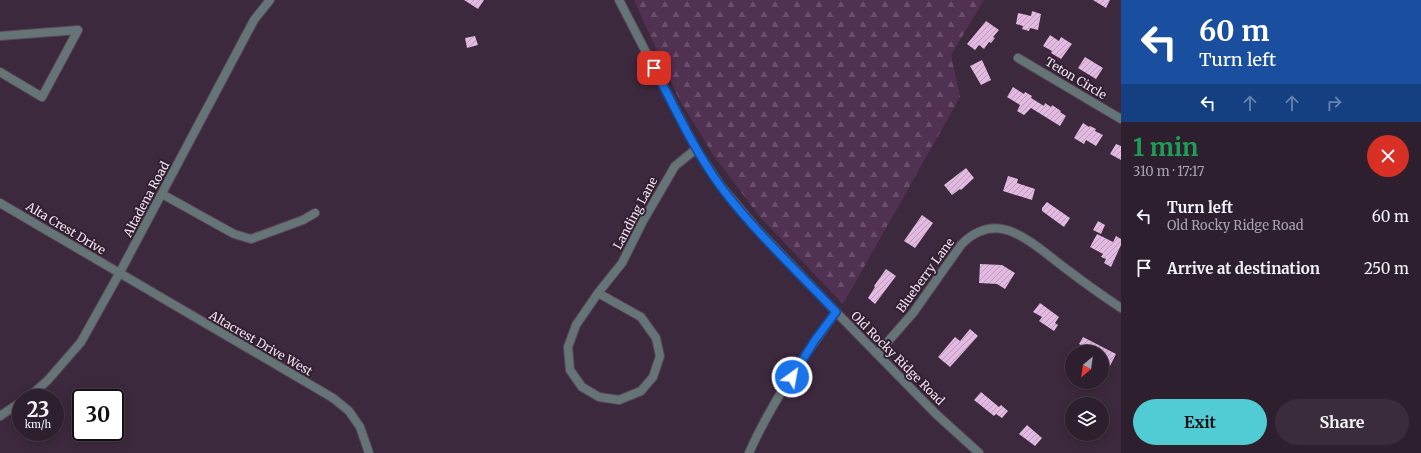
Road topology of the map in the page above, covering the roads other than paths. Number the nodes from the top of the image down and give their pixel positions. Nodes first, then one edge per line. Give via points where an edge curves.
1 (270, 0) edge
2 (619, 0) edge
3 (0, 36) edge
4 (1018, 58) dead end
5 (0, 72) edge
6 (1121, 119) edge
7 (696, 149) junction
8 (162, 194) junction
9 (0, 203) edge
10 (315, 213) dead end
11 (119, 274) junction
12 (598, 293) junction
13 (1121, 308) edge
14 (836, 312) junction
15 (877, 354) junction
16 (38, 389) edge
17 (12, 408) edge
18 (0, 416) edge
19 (370, 453) edge
20 (749, 453) edge
21 (979, 453) edge

1 - 8 street, Altadena Road via 254,20
2 - 7 street, Old Rocky Ridge Road
3 - 5 street via 78,30 42,97
4 - 6 street, Teton Circle
7 - 12 street, Landing Lane via 675,166 622,263
7 - 14 street, Old Rocky Ridge Road via 732,200 756,228
8 - 10 street via 234,234 251,239
8 - 11 street, Altadena Road
9 - 11 street, Alta Crest Drive
11 - 16 street, Altadena Road via 81,342
11 - 19 street, Altacrest Drive West via 333,398 360,426
12 - 12 street, Landing Lane via 641,317 656,338 660,356 652,377 641,391 619,400 599,397 582,387 570,370 568,347 576,325
13 - 15 street, Blueberry Lane via 1023,238 1002,229 989,229 974,234 961,245 913,313
14 - 15 street, Old Rocky Ridge Road
14 - 20 street via 815,340 761,426
15 - 21 street, Old Rocky Ridge Road
17 - 18 street

